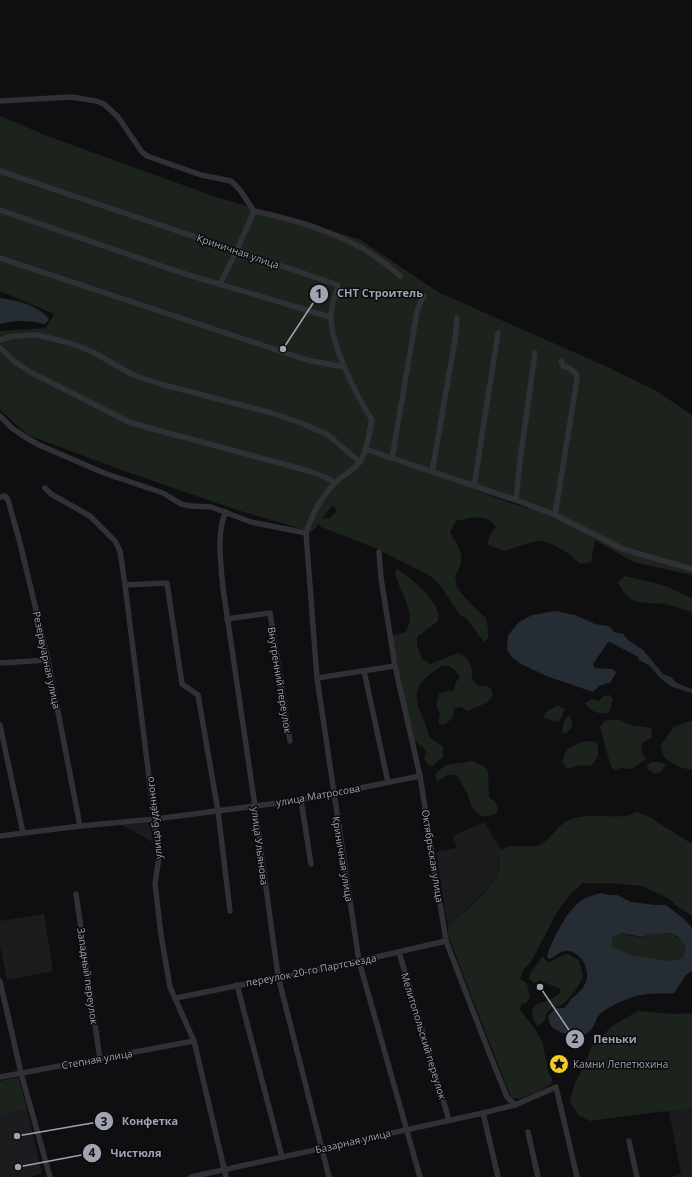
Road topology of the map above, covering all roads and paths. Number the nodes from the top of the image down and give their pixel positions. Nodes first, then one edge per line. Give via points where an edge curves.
1 (0, 101) edge
2 (0, 171) edge
3 (0, 210) edge
4 (254, 211) junction
5 (238, 250) junction
6 (0, 258) edge
7 (400, 276) dead end
8 (220, 284) junction
9 (424, 296) dead end
10 (330, 317) junction
11 (456, 318) dead end
12 (498, 333) dead end
13 (0, 340) edge
14 (0, 348) edge
15 (535, 354) dead end
16 (561, 360) dead end
17 (344, 367) junction
18 (0, 416) edge
19 (365, 449) junction
20 (392, 458) junction
21 (360, 462) junction
22 (432, 472) junction
23 (335, 482) junction
24 (474, 486) junction
25 (45, 488) dead end
26 (2, 496) edge
27 (516, 500) junction
28 (226, 512) junction
29 (554, 515) junction
30 (306, 533) junction
31 (379, 552) dead end
32 (692, 569) edge
33 (125, 585) junction
34 (227, 619) junction
35 (48, 660) junction
36 (0, 663) edge
37 (395, 666) junction
38 (364, 671) junction
39 (317, 678) junction
40 (0, 725) edge
41 (290, 741) dead end
42 (420, 776) junction
43 (388, 782) junction
44 (333, 793) junction
45 (301, 800) junction
46 (255, 806) junction
47 (218, 811) junction
48 (155, 819) junction
49 (80, 826) junction
50 (23, 833) junction
51 (0, 836) edge
52 (311, 864) dead end
53 (76, 894) dead end
54 (230, 911) dead end
55 (446, 941) junction
56 (399, 952) junction
57 (359, 961) junction
58 (278, 976) junction
59 (0, 981) edge
60 (237, 985) junction
61 (176, 998) junction
62 (194, 1041) junction
63 (100, 1058) junction
64 (21, 1073) junction
65 (0, 1077) edge
66 (515, 1105) junction
67 (482, 1113) junction
68 (449, 1120) junction
69 (408, 1129) junction
70 (528, 1132) dead end
71 (629, 1142) dead end
72 (322, 1148) junction
73 (282, 1157) junction
74 (224, 1170) junction
75 (49, 1177) edge
76 (191, 1177) edge
77 (226, 1177) edge
78 (328, 1177) edge
79 (420, 1177) edge
80 (498, 1177) edge
81 (538, 1177) edge
82 (576, 1177) edge
83 (637, 1177) edge

1 - 4 street via 71,97 104,104 118,117 147,156 201,175 231,181
2 - 5 street, Криничная улица
3 - 8 street
4 - 5 street
4 - 7 street via 341,238 368,251
5 - 8 street
5 - 10 street, Криничная улица via 338,284
6 - 17 street via 307,360
8 - 10 street
9 - 20 street via 417,312
10 - 17 street, Криничная улица
11 - 22 street via 455,340
12 - 24 street
13 - 21 street via 13,336 37,336 70,343 93,352 133,375 272,413 308,426 328,435
14 - 23 street via 30,372 131,423 287,465
15 - 27 street
16 - 29 street via 563,366 574,371 577,379
17 - 19 street, Криничная улица via 372,420
18 - 28 street via 25,437 72,460 163,493 181,504 211,507
19 - 20 street
19 - 21 street
20 - 22 street
21 - 23 street
22 - 24 street
23 - 30 street via 322,500
24 - 27 street
25 - 33 street, улица Будённого via 90,516 115,541 120,551
26 - 35 street, Резервуарная улица via 11,509
27 - 29 street
28 - 30 street via 251,522
28 - 34 street, улица Ульянова via 221,523 221,559
29 - 32 street via 623,549
30 - 39 street, Криничная улица
31 - 37 street, Октябрьская улица
33 - 47 street via 167,583 182,684 198,695
33 - 48 street, улица Будённого
34 - 41 street, Внутренний переулок via 270,613
34 - 46 street, улица Ульянова
35 - 36 street
35 - 49 street, Резервуарная улица
37 - 38 street
37 - 42 street, Октябрьская улица
38 - 39 street
38 - 43 street
39 - 44 street, Криничная улица
40 - 50 street
42 - 43 street, улица Матросова
42 - 55 street, Октябрьская улица
43 - 44 street, улица Матросова
44 - 45 street, улица Матросова
44 - 57 street, Криничная улица
45 - 46 street, улица Матросова
45 - 52 street
46 - 47 street, улица Матросова
46 - 58 street, улица Ульянова
47 - 48 street, улица Матросова
47 - 54 street
48 - 49 street, улица Матросова
48 - 61 street, улица Будённого via 159,857 155,883 158,913 170,986
49 - 50 street, улица Матросова
50 - 51 street, улица Матросова
53 - 63 street, Западный переулок
55 - 56 street, переулок 20-го Партсъезда
55 - 66 street, Октябрьская улица via 507,1097
56 - 57 street, переулок 20-го Партсъезда
56 - 68 street, Мелитопольский переулок
57 - 58 street, переулок 20-го Партсъезда
57 - 69 street, Криничная улица
58 - 60 street, переулок 20-го Партсъезда
58 - 72 street, улица Ульянова
59 - 64 street
60 - 61 street, переулок 20-го Партсъезда
60 - 73 street
61 - 62 street, улица Будённого
62 - 63 street, Степная улица
62 - 74 street, улица Будённого
63 - 64 street, Степная улица
64 - 65 street, Степная улица
64 - 75 street
66 - 67 street, Базарная улица
66 - 82 street via 556,1087
67 - 68 street, Базарная улица
67 - 80 street
68 - 69 street, Базарная улица
69 - 72 street, Базарная улица
69 - 79 street, Криничная улица
70 - 81 street
71 - 83 street
72 - 73 street, Базарная улица
72 - 78 street, улица Ульянова
73 - 74 street, Базарная улица
74 - 76 street, Базарная улица
74 - 77 street, улица Будённого

